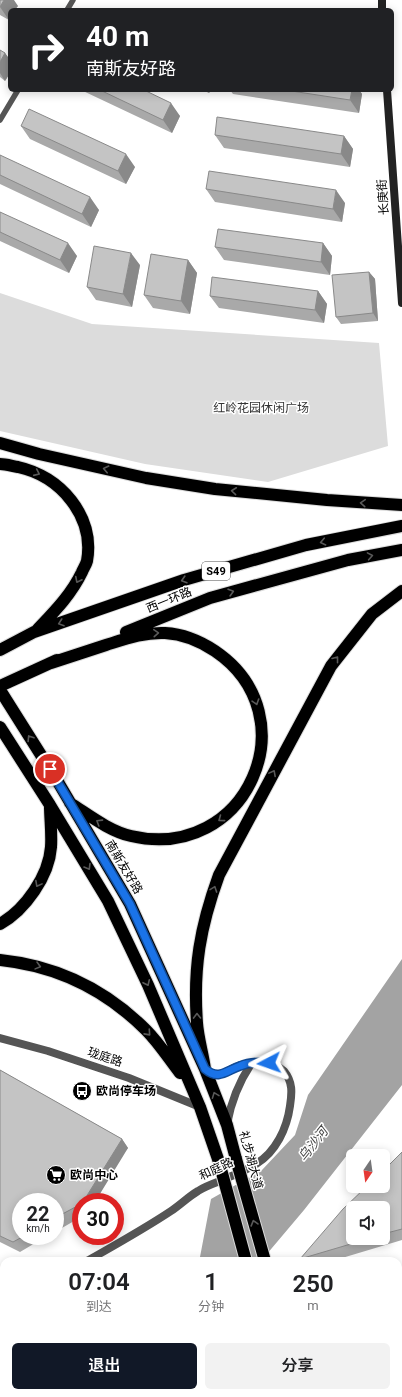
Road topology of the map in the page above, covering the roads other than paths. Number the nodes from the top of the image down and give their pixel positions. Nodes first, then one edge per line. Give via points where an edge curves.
1 (17, 92) edge
2 (387, 92) edge
3 (0, 120) edge
4 (402, 303) edge
5 (0, 443) edge
6 (0, 464) edge
7 (402, 505) edge
8 (402, 526) edge
9 (402, 550) edge
10 (402, 591) edge
11 (34, 632) junction
12 (0, 650) edge
13 (51, 663) junction
14 (0, 686) edge
15 (0, 690) edge
16 (0, 727) edge
17 (70, 803) junction
18 (50, 805) junction
19 (0, 924) edge
20 (0, 960) edge
21 (0, 1038) edge
22 (251, 1064) junction
23 (205, 1069) junction
24 (190, 1085) junction
25 (200, 1107) junction
26 (227, 1125) junction
27 (94, 1257) edge
28 (245, 1257) edge
29 (264, 1257) edge

1 - 3 lane
2 - 4 street, 长庚街
7 -> 5 highway via 215,489 146,478
6 -> 11 highway via 27,469 47,478 68,495 81,514 88,536 86,562 76,584 59,607
8 -> 11 highway, 西一环路 / S49 via 306,545 184,580
13 -> 9 highway, 西一环路 / S49 via 210,598 348,560
23 -> 10 highway via 197,1024 197,960 208,906 219,875 331,666 372,614
11 - 12 highway, 西一环路 / S49
13 - 14 highway, 西一环路 / S49
13 -> 17 highway via 138,635 164,633 186,636 227,659 243,678 254,697 261,719 261,744 255,774 242,798 224,817 207,828 171,839 150,840 130,836 107,826
17 -> 15 highway, 南斯友好路
16 - 18 highway
17 - 23 highway, 南斯友好路 via 130,904
18 -> 19 highway via 51,847 45,870 37,887 23,905
18 -> 24 highway via 108,901 148,985
20 -> 24 highway via 44,968 95,989 120,1006 147,1031
21 - 25 street, 珑庭路 via 130,1078
22 - 23 street, 和庭路 via 240,1065 230,1071 216,1074
22 - 26 street via 235,1095
22 - 27 street, 和庭路 via 261,1062 278,1066 285,1072 292,1087 286,1124 271,1151 256,1164 198,1191 172,1211
26 -> 23 highway, 礼步湖大道
24 - 25 highway
25 - 28 highway, bridge via 219,1162
29 -> 26 highway, 礼步湖大道, bridge

